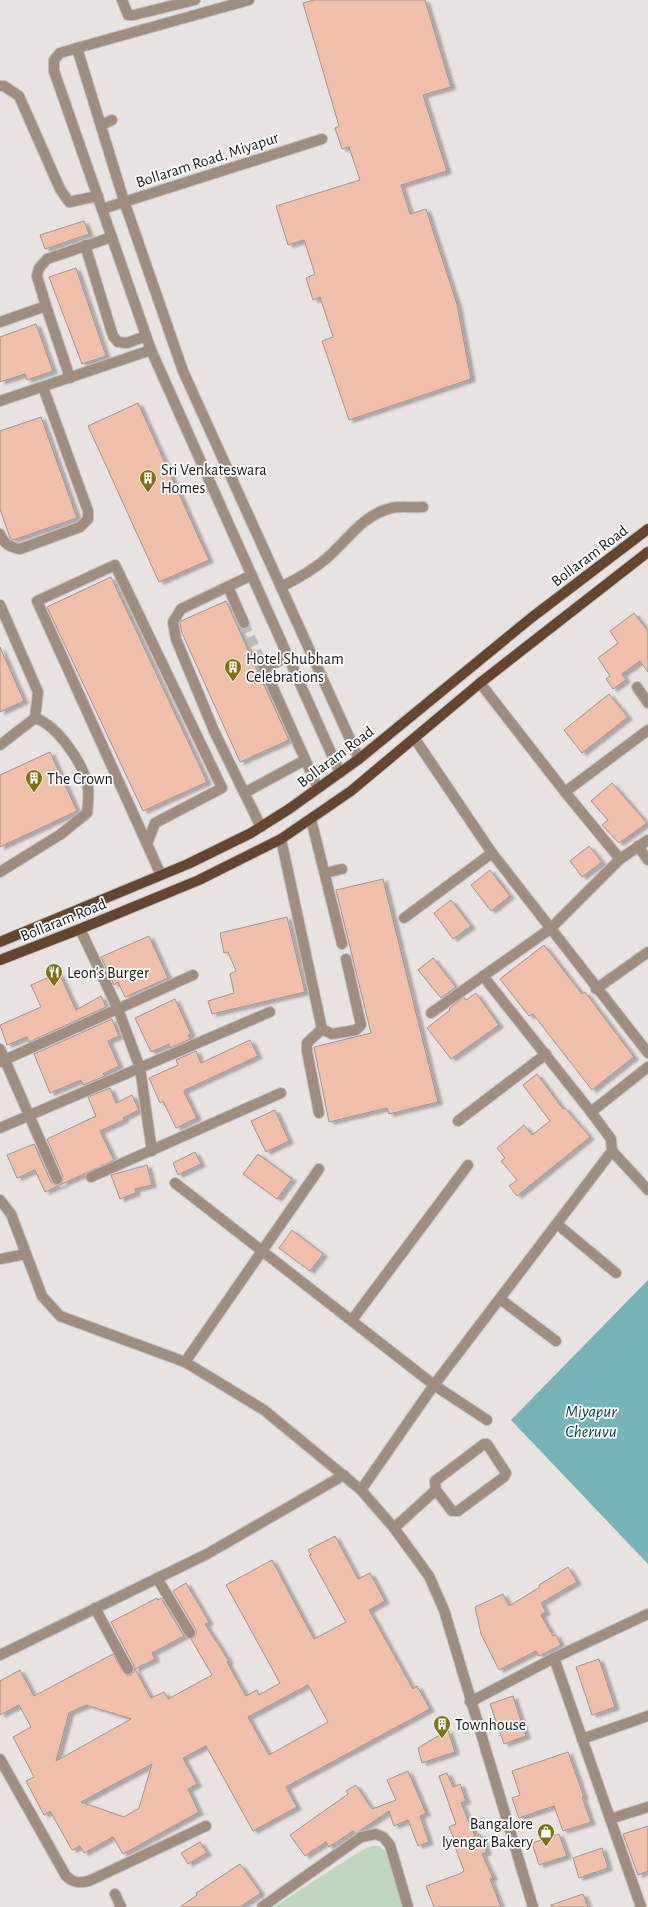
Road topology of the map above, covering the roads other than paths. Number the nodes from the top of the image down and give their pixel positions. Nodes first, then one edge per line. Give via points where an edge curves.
1 (122, 0) edge
2 (195, 0) edge
3 (250, 0) edge
4 (77, 48) junction
5 (0, 86) edge
6 (112, 120) dead end
7 (101, 125) junction
8 (322, 139) dead end
9 (98, 196) junction
10 (124, 202) junction
11 (102, 209) junction
12 (112, 237) junction
13 (85, 245) junction
14 (46, 306) junction
15 (0, 322) edge
16 (146, 336) junction
17 (151, 350) junction
18 (70, 378) junction
19 (43, 387) junction
20 (0, 401) edge
21 (423, 507) dead end
22 (648, 529) edge
23 (0, 534) edge
24 (648, 552) edge
25 (252, 575) junction
26 (228, 587) junction
27 (281, 587) junction
28 (0, 605) edge
29 (244, 623) tunnel mouth
30 (288, 657) junction
31 (480, 683) junction
32 (637, 688) dead end
33 (648, 703) edge
34 (35, 718) junction
35 (648, 730) edge
36 (415, 739) junction
37 (0, 745) edge
38 (359, 759) junction
39 (305, 760) junction
40 (340, 773) junction
41 (318, 788) junction
42 (565, 792) junction
43 (244, 793) junction
44 (311, 818) junction
45 (261, 827) junction
46 (281, 838) junction
47 (648, 840) edge
48 (147, 844) junction
49 (638, 846) junction
50 (492, 853) junction
51 (620, 859) junction
52 (648, 860) edge
53 (342, 869) dead end
54 (0, 872) edge
55 (325, 873) junction
56 (161, 875) junction
57 (404, 918) dead end
58 (80, 929) junction
59 (550, 929) junction
60 (0, 942) edge
61 (342, 944) dead end
62 (648, 952) edge
63 (346, 959) dead end
64 (0, 960) edge
65 (193, 975) dead end
66 (483, 976) junction
67 (596, 988) junction
68 (118, 1009) junction
69 (270, 1012) dead end
70 (431, 1013) dead end
71 (322, 1029) junction
72 (0, 1049) edge
73 (648, 1053) edge
74 (546, 1054) junction
75 (2, 1061) edge
76 (648, 1067) edge
77 (140, 1068) junction
78 (281, 1093) dead end
79 (591, 1112) junction
80 (319, 1113) dead end
81 (29, 1114) junction
82 (458, 1121) dead end
83 (0, 1128) edge
84 (152, 1150) junction
85 (612, 1151) junction
86 (468, 1165) dead end
87 (319, 1169) dead end
88 (91, 1177) dead end
89 (57, 1179) dead end
90 (175, 1183) dead end
91 (648, 1190) edge
92 (0, 1200) edge
93 (556, 1224) junction
94 (262, 1251) junction
95 (26, 1254) junction
96 (0, 1259) edge
97 (616, 1273) dead end
98 (500, 1299) junction
99 (352, 1320) junction
100 (556, 1341) dead end
101 (185, 1362) junction
102 (434, 1385) junction
103 (487, 1420) dead end
104 (344, 1475) junction
105 (361, 1490) junction
106 (436, 1490) junction
107 (394, 1528) junction
108 (157, 1578) junction
109 (95, 1608) junction
110 (648, 1614) edge
111 (190, 1633) dead end
112 (0, 1655) edge
113 (554, 1658) junction
114 (128, 1669) dead end
115 (470, 1702) junction
116 (648, 1716) edge
117 (582, 1739) junction
118 (0, 1759) edge
119 (648, 1807) edge
120 (610, 1819) junction
121 (206, 1826) dead end
122 (115, 1894) dead end
123 (121, 1907) edge
124 (262, 1907) edge
125 (408, 1907) edge
126 (533, 1907) edge
127 (641, 1907) edge

1 - 2 street via 128,15
3 - 4 street
4 - 7 street
4 - 9 street via 60,53 54,60 54,71
5 - 9 street via 19,96 60,189 69,202
6 - 7 street
7 - 10 street
8 - 10 street, Bollaram Road, Miyapur
9 - 11 street
10 - 11 street, Bollaram Road, Miyapur
10 - 27 street via 183,371
11 - 12 street
12 - 13 street
12 - 16 street
13 - 14 street via 47,259 39,268 37,276
13 - 16 street via 113,336 118,342 127,343
14 - 15 street
14 - 18 street
16 - 17 street
17 - 18 street
17 - 25 street
18 - 19 street
19 - 20 street
19 - 23 street via 88,511 88,520 80,527 20,549 11,547 2,540
21 - 27 street via 392,508 372,516 357,527 328,558
22 - 38 main road, Bollaram Road via 525,623
24 - 31 main road, Bollaram Road
25 - 26 street
25 - 30 street
26 - 29 street
26 - 43 street via 182,609 173,622 176,639 208,717
27 - 38 street
28 - 34 street via 38,692
30 - 39 street via 262,663
30 - 40 street
31 - 36 main road, Bollaram Road
31 - 42 street
32 - 33 street
34 - 37 street
34 - 54 street via 57,733 76,757 88,788 87,813 61,834
35 - 42 street
36 - 44 main road, Bollaram Road via 351,791
36 - 50 street
38 - 40 main road, Bollaram Road
39 - 41 street
39 - 43 street
40 - 41 main road, Bollaram Road
41 - 45 main road, Bollaram Road
42 - 51 street
43 - 45 street
44 - 46 main road, Bollaram Road
44 - 55 street
45 - 56 main road, Bollaram Road
46 - 58 main road, Bollaram Road via 199,880
46 - 71 street
47 - 49 street
48 - 48 street via 37,601 115,565 222,788 155,823
48 - 56 street
49 - 51 street
49 - 52 street
50 - 57 street
50 - 59 street
51 - 59 street
53 - 55 street
55 - 61 street
56 - 60 main road, Bollaram Road
58 - 64 main road, Bollaram Road
58 - 68 street
59 - 66 street
59 - 67 street
62 - 67 street
63 - 71 street via 361,1025 356,1030 332,1034
65 - 68 street
66 - 70 street
66 - 74 street
67 - 73 street
68 - 75 street
68 - 77 street
69 - 77 street
71 - 80 street via 308,1044 307,1051
72 - 75 street
74 - 79 street
74 - 82 street
75 - 81 street
76 - 79 street
77 - 81 street
77 - 84 street
78 - 84 street
79 - 85 street via 611,1139
81 - 83 street
81 - 89 street
84 - 88 street
85 - 91 street
85 - 93 street
86 - 99 street
87 - 94 street
90 - 94 street
92 - 95 street via 11,1214
93 - 97 street
93 - 98 street
94 - 99 street
94 - 101 street
95 - 96 street
95 - 101 street via 42,1296 60,1316
98 - 100 street
98 - 102 street
99 - 102 street
101 - 104 street via 264,1410
102 - 103 street
102 - 105 street
104 - 105 street
104 - 108 street via 207,1554
105 - 107 street
106 - 106 street via 435,1481 484,1444 487,1444 506,1472 504,1477 458,1511 452,1511
106 - 107 street
107 - 115 street via 429,1576 444,1610
108 - 109 street
108 - 111 street
109 - 112 street
109 - 114 street
110 - 113 street
113 - 115 street
113 - 117 street
115 - 126 street
116 - 117 street
117 - 120 street
118 - 121 street via 66,1876 75,1882 89,1881
119 - 120 street
120 - 127 street
122 - 123 street
124 - 125 street via 361,1837 376,1834 390,1845

